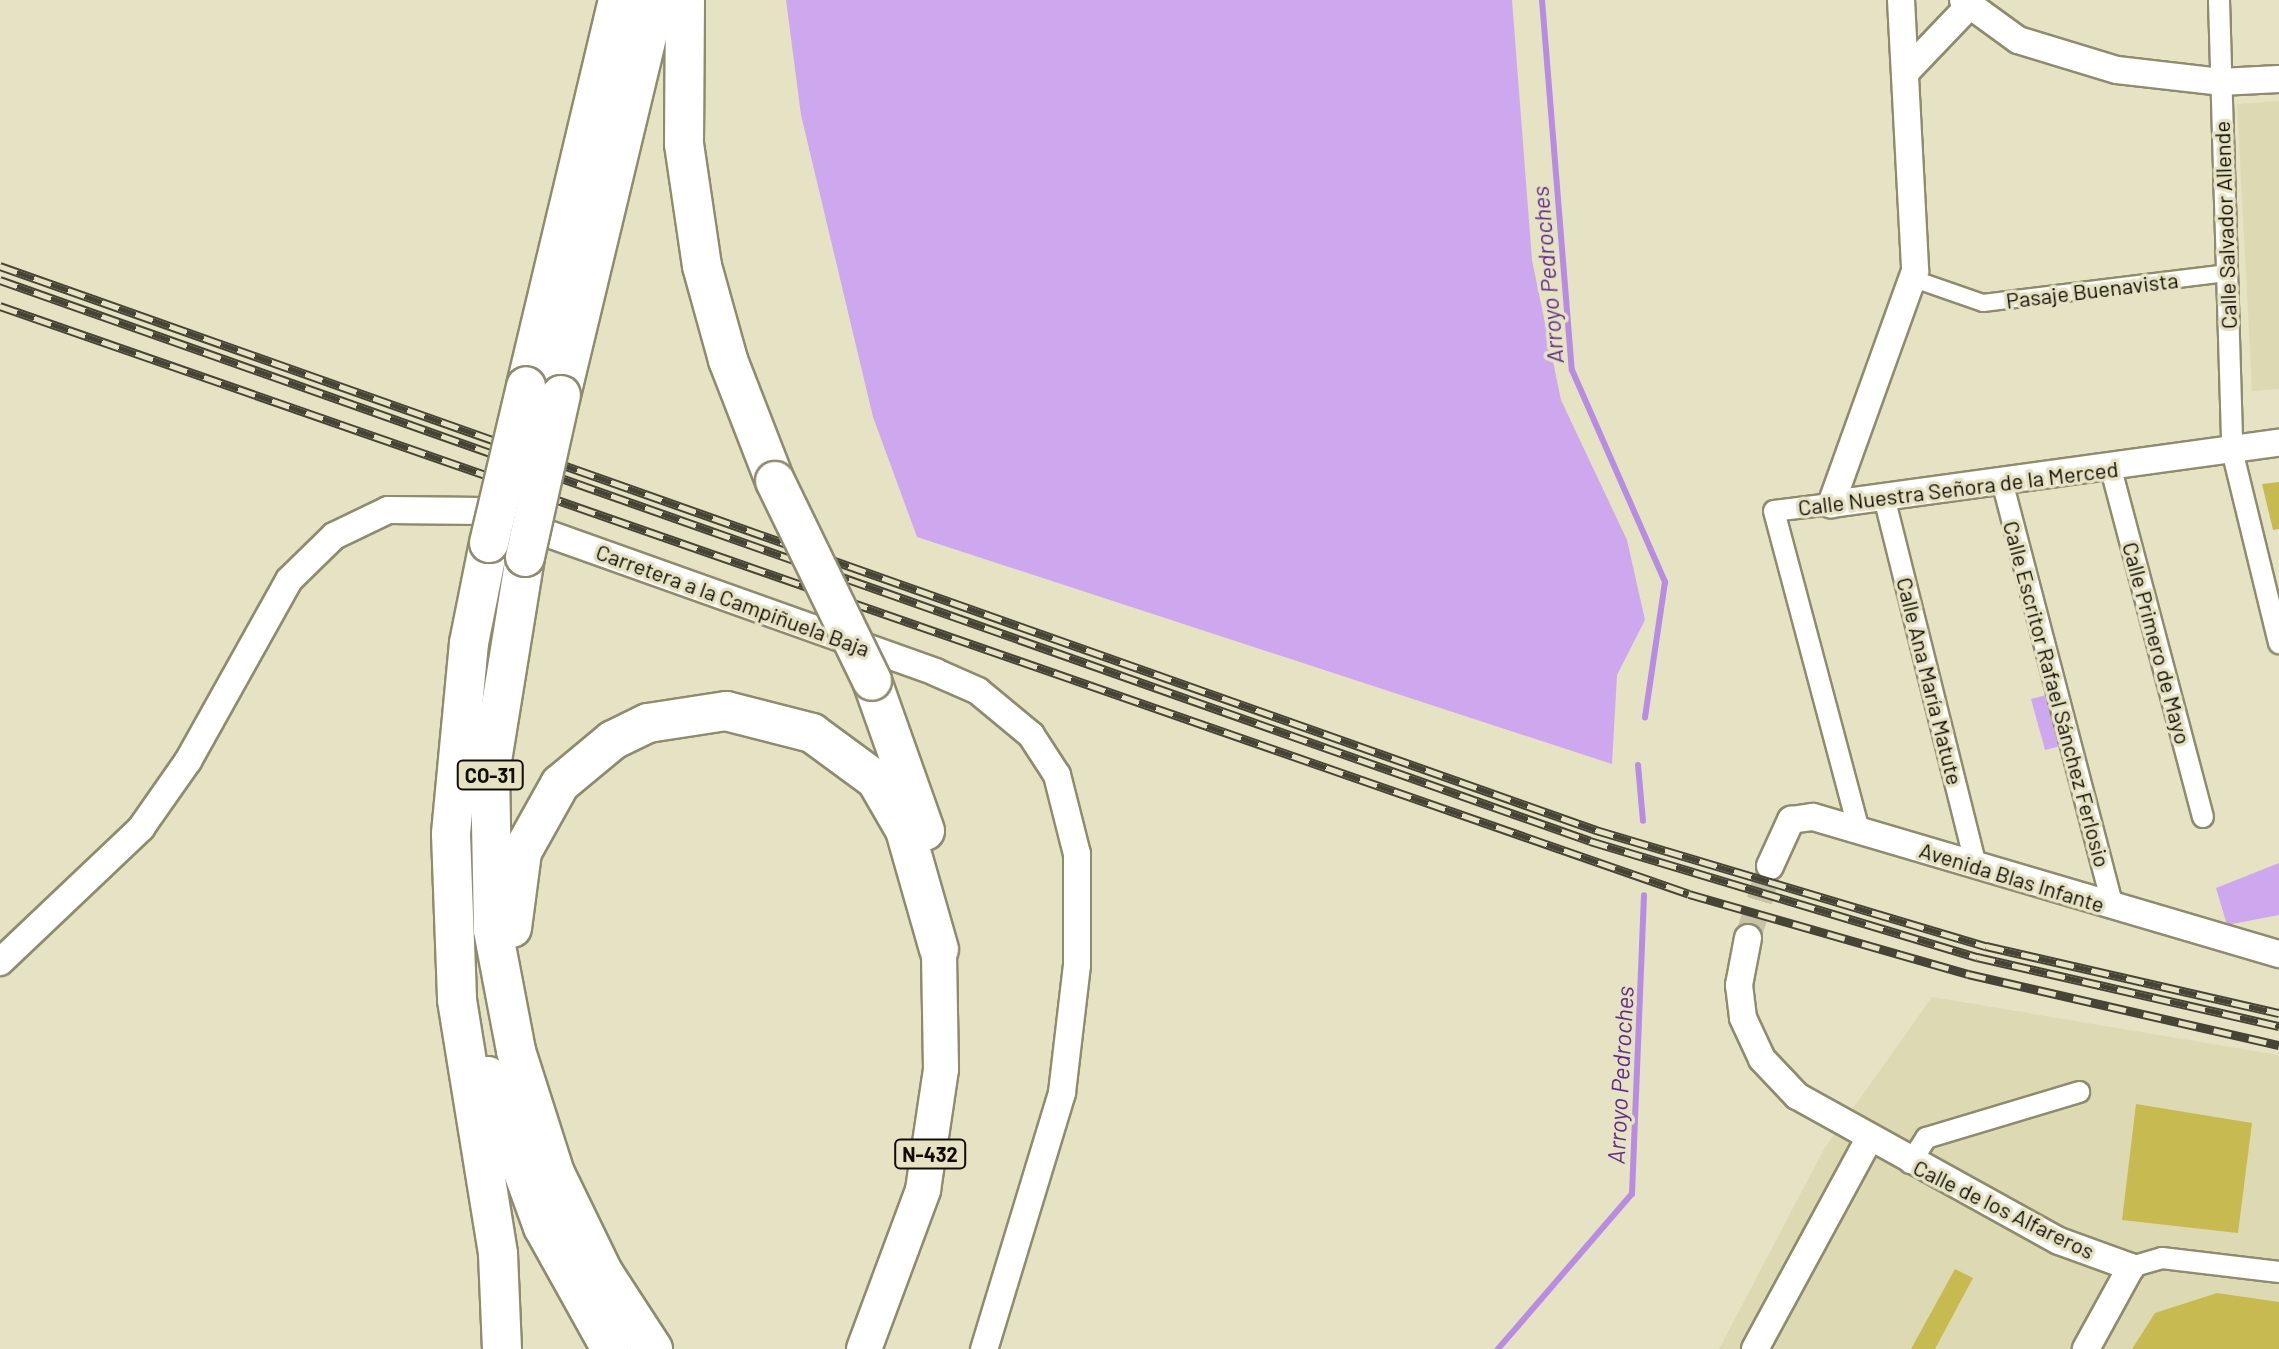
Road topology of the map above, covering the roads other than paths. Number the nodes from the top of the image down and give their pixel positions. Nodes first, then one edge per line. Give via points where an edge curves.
1 (618, 0) edge
2 (656, 0) edge
3 (685, 0) edge
4 (1901, 0) edge
5 (2219, 0) edge
6 (1969, 2) edge
7 (1905, 73) junction
8 (2279, 79) edge
9 (2220, 82) junction
10 (2226, 273) junction
11 (1914, 279) junction
12 (544, 390) junction
13 (2279, 443) edge
14 (2232, 450) junction
15 (2111, 469) junction
16 (2002, 481) junction
17 (1884, 497) junction
18 (1831, 504) junction
19 (2279, 643) edge
20 (2203, 817) dead end
21 (1859, 830) junction
22 (1976, 865) junction
23 (1770, 866) tunnel mouth
24 (2113, 908) junction
25 (2279, 936) edge
26 (1748, 938) tunnel mouth
27 (2233, 943) junction
28 (939, 949) junction
29 (2279, 954) edge
30 (0, 962) edge
31 (459, 965) junction
32 (503, 994) junction
33 (2079, 1092) dead end
34 (1868, 1141) junction
35 (1910, 1163) junction
36 (2131, 1267) junction
37 (2279, 1272) edge
38 (502, 1349) edge
39 (611, 1349) edge
40 (653, 1349) edge
41 (864, 1349) edge
42 (984, 1349) edge
43 (1755, 1349) edge
44 (2086, 1349) edge

1 - 12 highway, CO-31
2 - 12 highway, CO-31
3 - 28 highway, bridge via 684,144 702,266 728,360 775,481 872,681 918,799 937,890
4 - 7 street
5 - 9 street, Calle Salvador Allende
6 - 7 street
6 - 9 street via 2018,40 2070,59
7 - 11 street
8 - 9 street
9 - 10 street, Calle Salvador Allende
10 - 11 street, Pasaje Buenavista via 1983,303
10 - 14 street, Calle Salvador Allende
11 - 18 street
12 - 31 highway, CO-31, bridge via 489,543 458,729 451,834
12 - 32 highway, CO-31, bridge via 525,557 490,772 489,871
13 - 14 street, Calle Nuestra Señora de la Merced
14 - 15 street, Calle Nuestra Señora de la Merced
14 - 19 street, Calle Salvador Allende
15 - 16 street, Calle Nuestra Señora de la Merced
15 - 20 street, Calle Primero de Mayo
16 - 17 street, Calle Nuestra Señora de la Merced
16 - 24 street, Calle Escritor Rafael Sánchez Ferlosio
17 - 18 street, Calle Nuestra Señora de la Merced
17 - 22 street, Calle Ana María Matute
18 - 21 street, Calle Nuestra Señora de la Merced via 1774,511
21 - 22 street, Avenida Blas Infante
21 - 23 street, Avenida Blas Infante via 1813,817 1791,820
22 - 24 street, Avenida Blas Infante
24 - 27 street, Avenida Blas Infante
25 - 27 street, Avenida Blas Infante
26 - 34 street, Calle de los Alfareros via 1739,985 1749,1035 1778,1078 1831,1120
27 - 29 street, Avenida Blas Infante
28 - 32 highway via 905,830 876,780 845,752 767,717 686,714 648,723 594,753 538,816 512,896
28 - 41 highway, N-432 via 941,1069 923,1190
30 - 42 street, Carretera a la Campiñuela Baja via 141,828 299,570 334,536 388,510 484,511 935,672 978,691 1031,735 1057,775 1077,854 1077,965 1062,1093
31 - 38 highway via 457,1000 498,1254
31 - 39 highway, CO-31 via 513,1154 574,1289
32 - 40 highway, CO-31 via 555,1173 603,1272
33 - 35 street via 1926,1138
34 - 35 street, Calle de los Alfareros
34 - 43 street
35 - 36 street, Calle de los Alfareros via 2059,1241
36 - 37 street via 2162,1258
36 - 44 street

